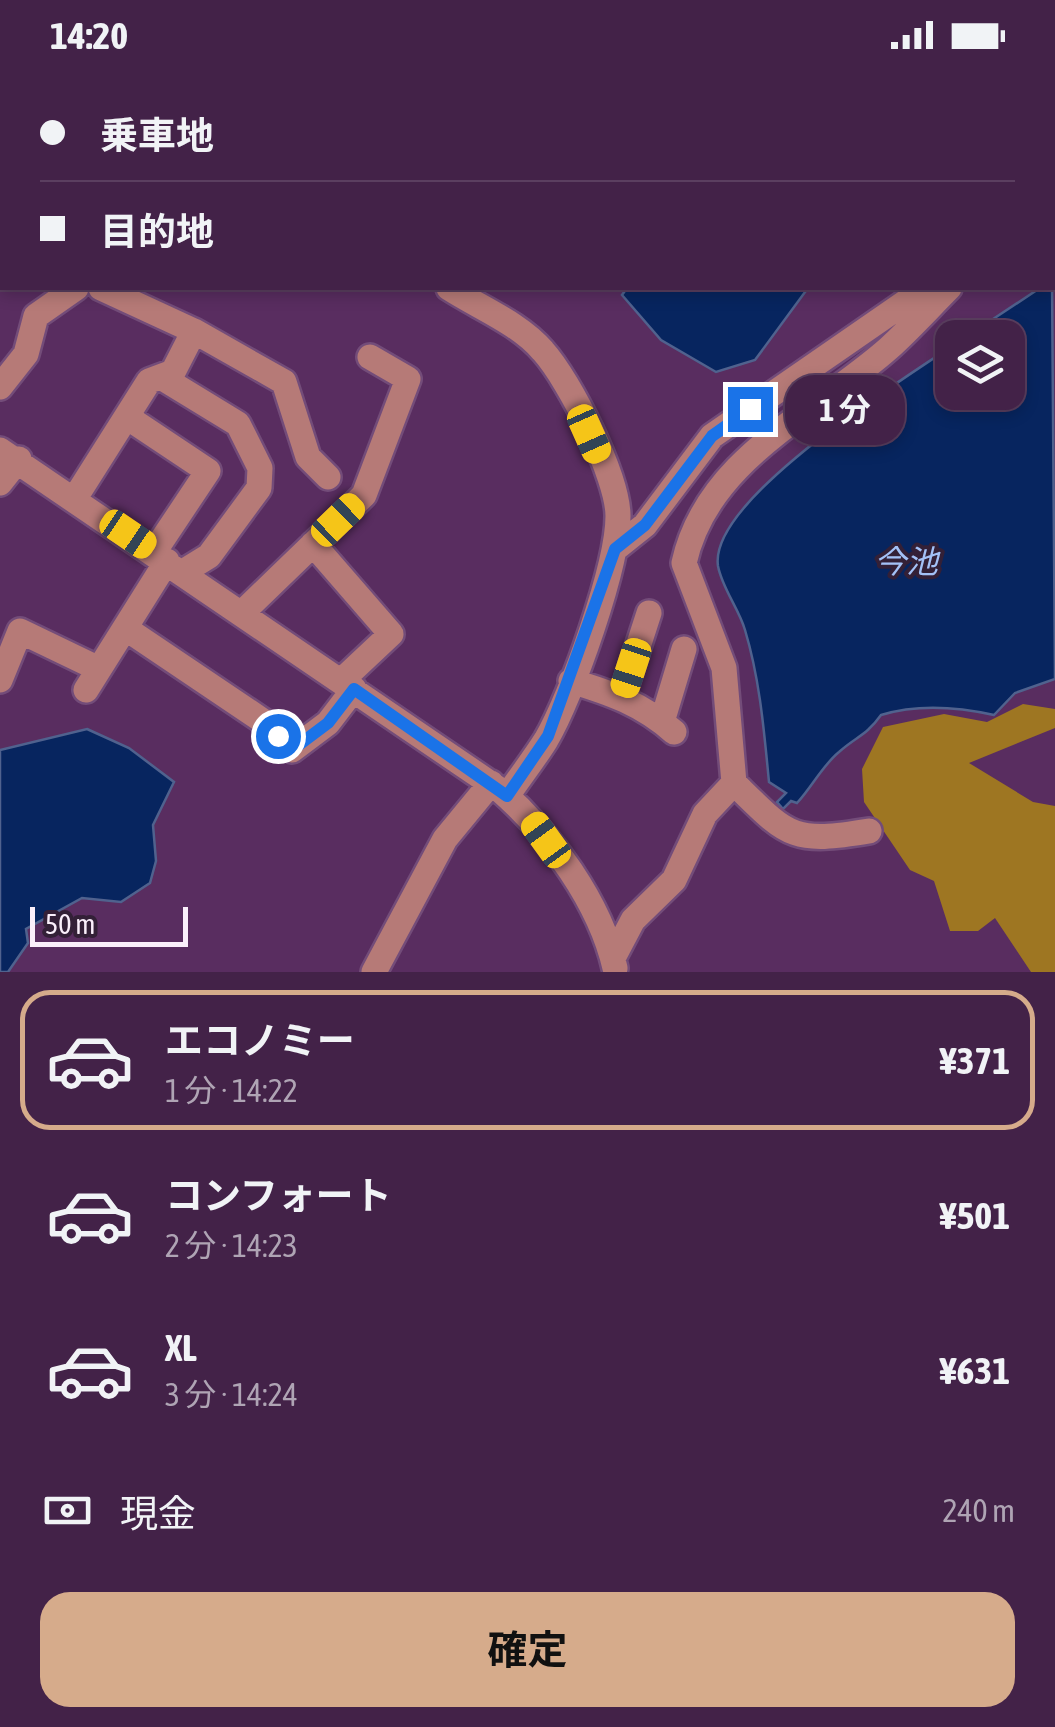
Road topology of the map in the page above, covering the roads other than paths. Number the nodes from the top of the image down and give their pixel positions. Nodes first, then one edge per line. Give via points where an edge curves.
1 (73, 290) edge
2 (105, 290) edge
3 (455, 290) edge
4 (923, 290) edge
5 (947, 290) edge
6 (194, 330) junction
7 (370, 357) dead end
8 (162, 377) junction
9 (0, 387) edge
10 (127, 417) junction
11 (10, 455) edge
12 (328, 477) dead end
13 (0, 483) edge
14 (76, 498) junction
15 (313, 544) junction
16 (615, 549) junction
17 (168, 562) junction
18 (649, 612) dead end
19 (242, 613) junction
20 (125, 628) junction
21 (684, 649) dead end
22 (0, 680) edge
23 (571, 682) junction
24 (348, 685) junction
25 (622, 696) junction
26 (734, 782) junction
27 (499, 790) junction
28 (869, 832) dead end
29 (615, 965) edge
30 (374, 972) edge

1 - 9 street via 36,316 26,354
2 - 6 street
3 - 16 street via 524,333 563,377 614,491
4 - 16 street via 712,436 645,525
5 - 26 street via 888,349 757,448 689,537 684,563 724,668
6 - 8 street via 173,372
6 - 12 street via 284,382 308,457
7 - 15 street via 408,379 364,495
8 - 10 street via 150,381
8 - 17 street via 238,424 260,468 260,488 208,556
10 - 14 street
10 - 17 street via 208,471
11 - 13 street
11 - 14 street
14 - 17 street
15 - 19 street
15 - 24 street via 392,634
16 - 23 street
17 - 19 street
17 - 20 street
18 - 25 street
19 - 24 street
20 - 22 street via 92,680 20,632
20 - 24 street via 263,721 292,750 328,723
21 - 25 street via 668,727
23 - 25 street
23 - 27 street via 548,736
24 - 27 street
26 - 28 street via 784,831 818,840
26 - 29 street via 705,814 674,880 633,920
27 - 29 street via 528,814 564,865
27 - 30 street via 446,840

